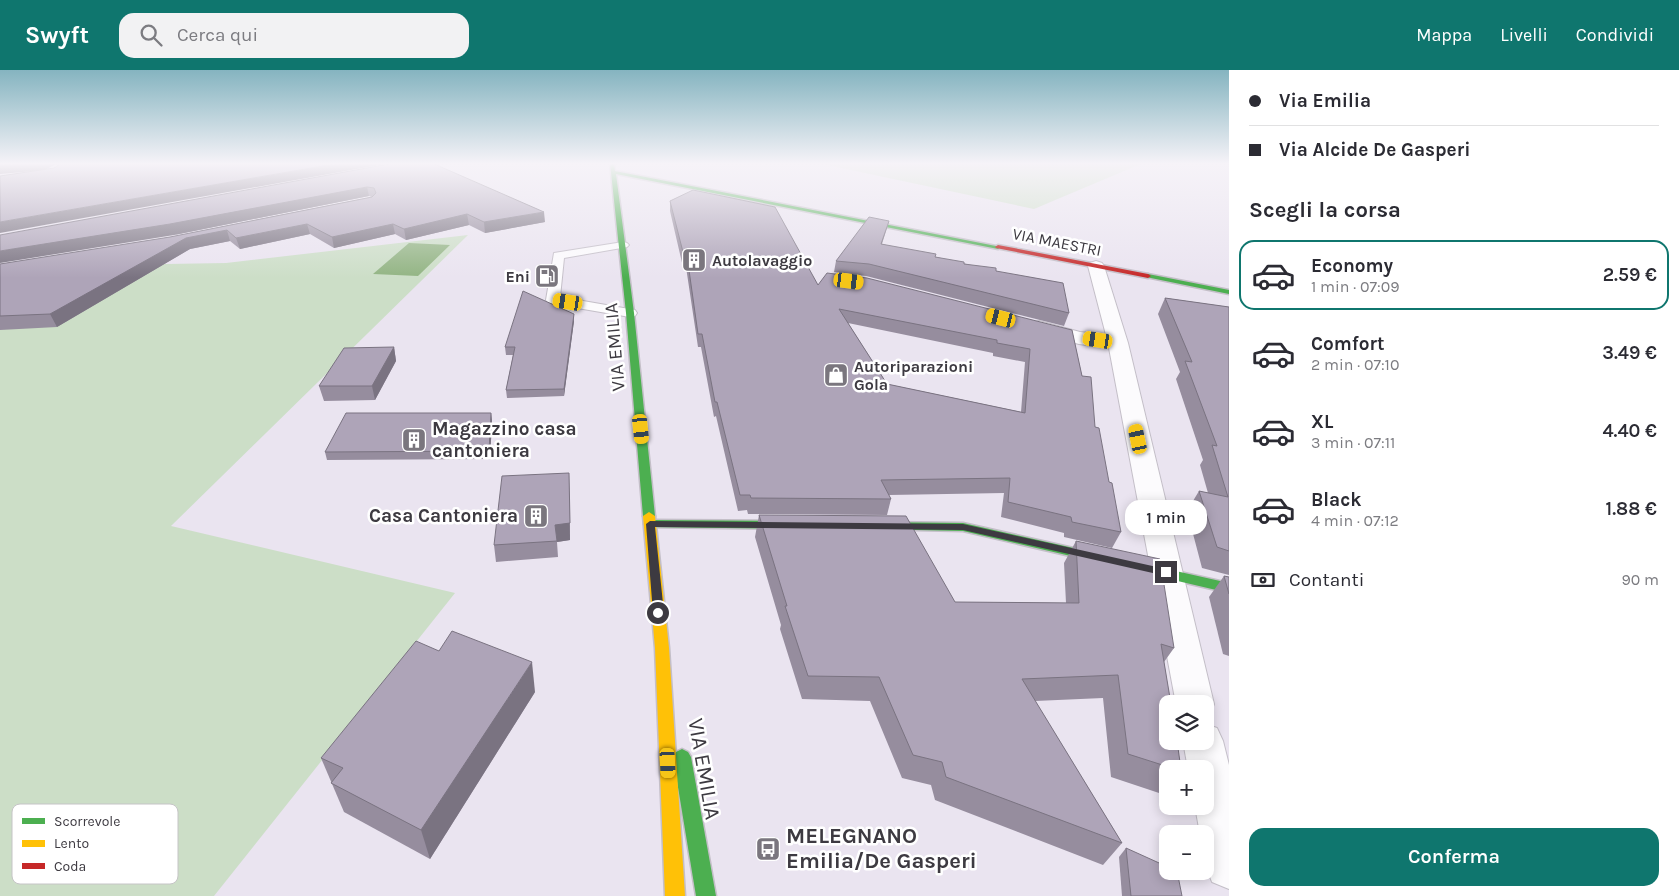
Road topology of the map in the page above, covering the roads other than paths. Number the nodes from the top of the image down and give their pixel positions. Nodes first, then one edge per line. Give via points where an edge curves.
1 (616, 202) edge
2 (781, 202) edge
3 (622, 245) junction
4 (1096, 266) junction
5 (1229, 292) edge
6 (630, 313) junction
7 (1021, 323) edge
8 (1118, 343) junction
9 (650, 524) junction
10 (808, 525) edge
11 (866, 526) edge
12 (1166, 572) junction
13 (1229, 588) edge
14 (662, 648) junction
15 (1193, 695) edge
16 (1205, 750) edge
17 (1229, 864) edge
18 (674, 896) edge
19 (706, 896) edge

1 - 3 street, VIA EMILIA
2 - 4 street, VIA MAESTRI
3 - 6 street, VIA EMILIA
3 - 6 lane via 558,255 553,300
4 - 5 street, VIA MAESTRI
4 - 8 street
6 - 9 street, VIA EMILIA
7 - 8 street via 1079,338
8 - 12 street
9 - 10 street
9 - 14 street, VIA EMILIA
11 - 12 street via 963,527
12 - 13 street
12 - 15 street
14 - 18 street, VIA EMILIA
14 - 19 street, VIA EMILIA
16 - 17 street

